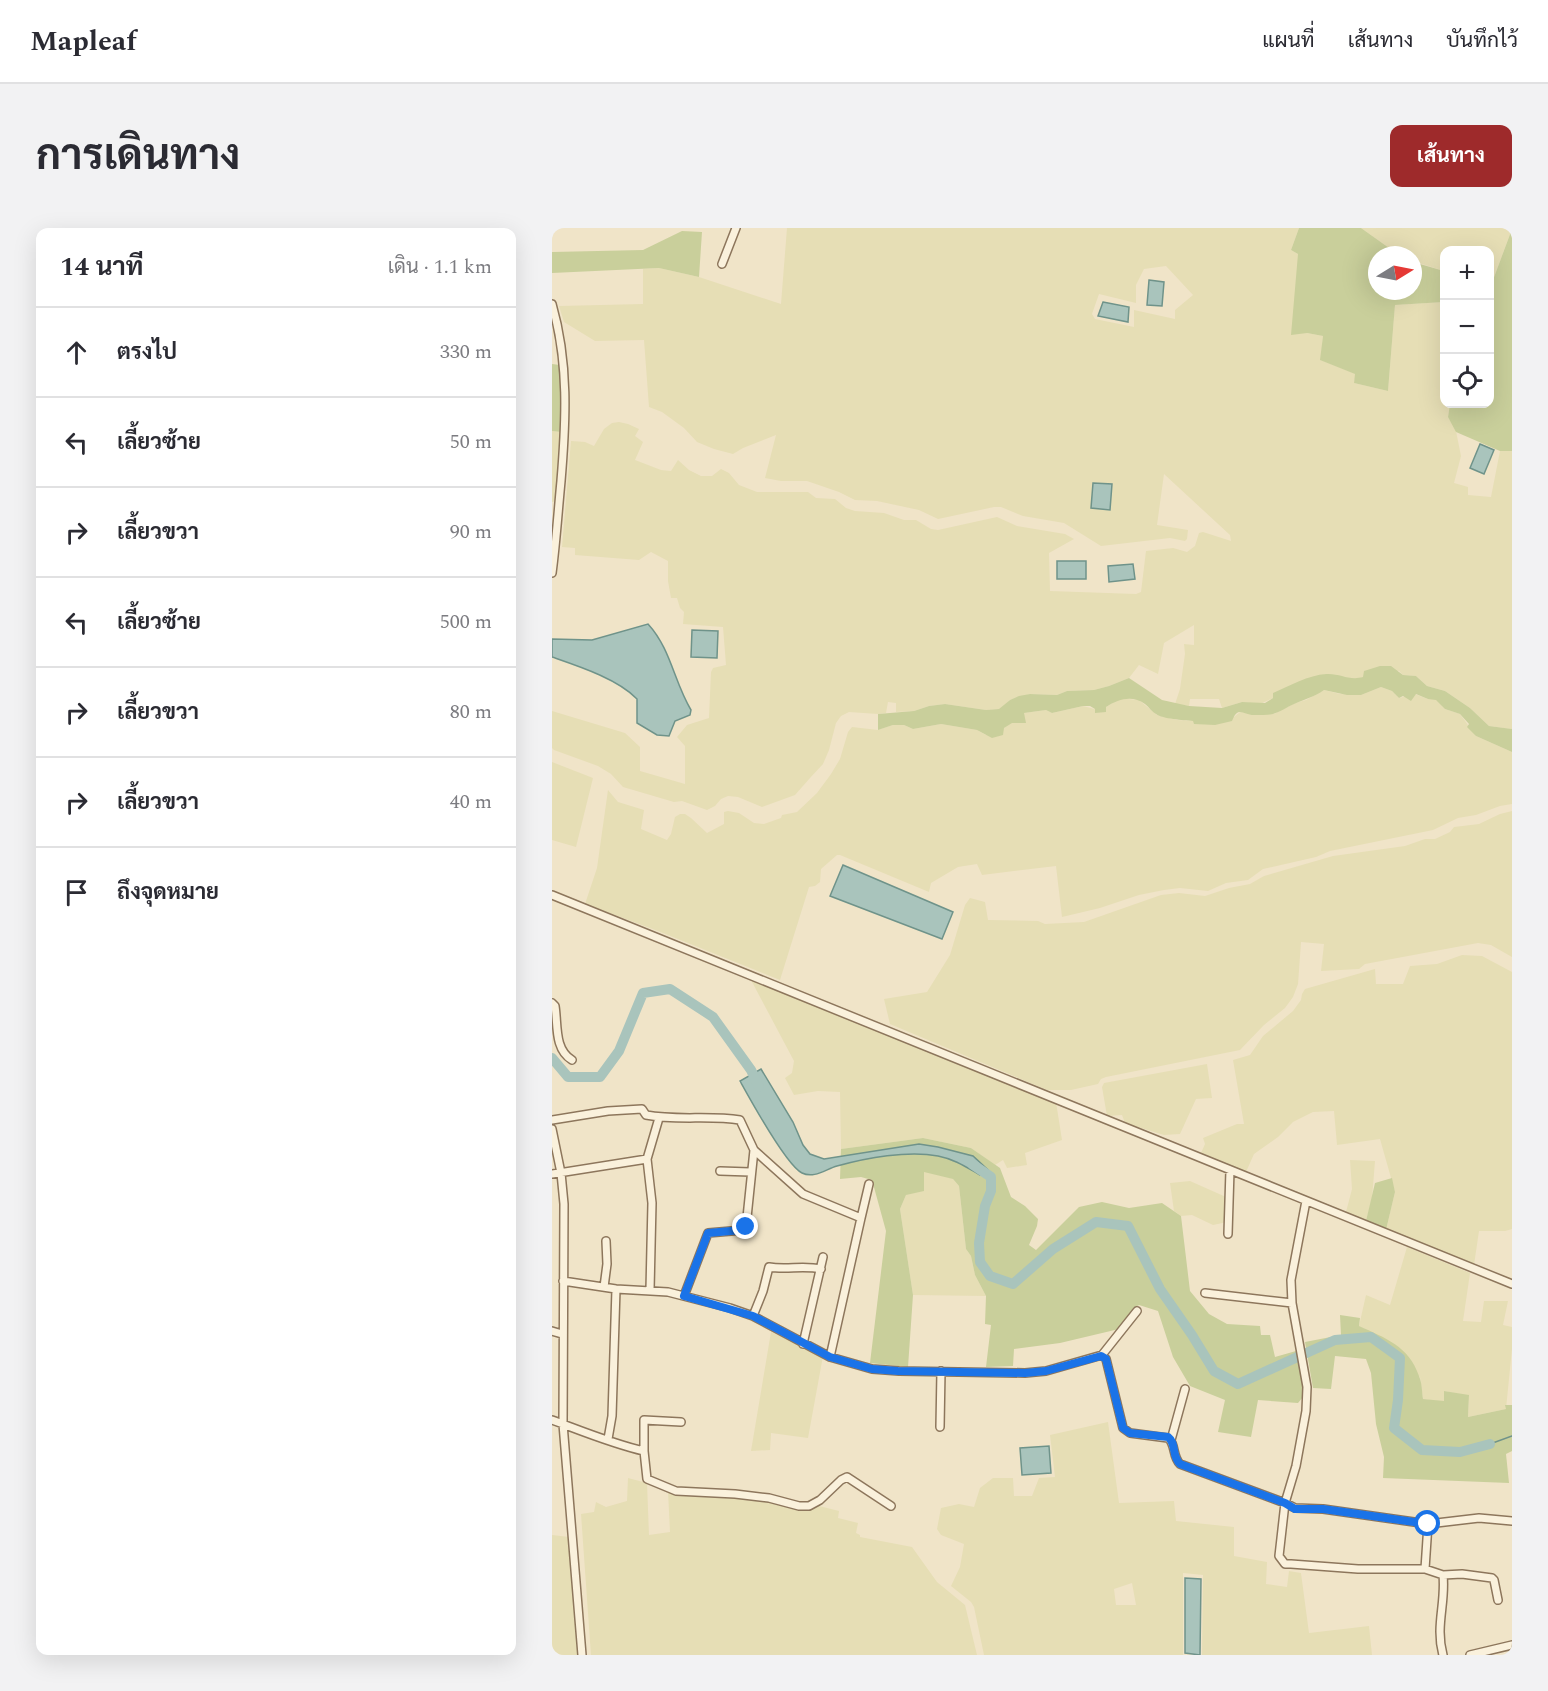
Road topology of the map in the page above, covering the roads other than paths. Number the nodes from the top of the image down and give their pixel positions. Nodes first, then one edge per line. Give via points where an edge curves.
1 (736, 228) edge
2 (722, 264) dead end
3 (552, 304) edge
4 (552, 573) edge
5 (552, 895) edge
6 (552, 1003) edge
7 (572, 1060) dead end
8 (659, 1118) junction
9 (552, 1120) edge
10 (552, 1129) edge
11 (754, 1150) junction
12 (647, 1159) junction
13 (1230, 1170) junction
14 (720, 1171) dead end
15 (750, 1172) junction
16 (561, 1173) junction
17 (552, 1174) edge
18 (869, 1184) dead end
19 (1306, 1201) junction
20 (861, 1218) junction
21 (1228, 1234) dead end
22 (606, 1241) dead end
23 (824, 1257) dead end
24 (821, 1269) junction
25 (563, 1281) junction
26 (1512, 1284) edge
27 (604, 1287) junction
28 (616, 1289) junction
29 (650, 1290) junction
30 (1205, 1293) dead end
31 (684, 1296) junction
32 (1292, 1302) junction
33 (1137, 1311) dead end
34 (753, 1316) junction
35 (552, 1331) edge
36 (562, 1334) junction
37 (803, 1344) junction
38 (1101, 1356) junction
39 (830, 1357) junction
40 (941, 1371) junction
41 (1185, 1389) dead end
42 (552, 1420) edge
43 (681, 1422) dead end
44 (563, 1424) junction
45 (940, 1427) dead end
46 (608, 1439) junction
47 (1171, 1440) junction
48 (644, 1451) junction
49 (1285, 1503) junction
50 (891, 1506) dead end
51 (1512, 1521) edge
52 (1428, 1524) junction
53 (1425, 1569) junction
54 (1443, 1575) junction
55 (1498, 1600) dead end
56 (1512, 1645) edge
57 (582, 1655) edge
58 (1443, 1655) edge
59 (1470, 1655) edge

1 - 2 street
3 - 4 street via 561,337 565,383 564,442
5 - 13 street
6 - 7 street via 560,1047
8 - 9 street via 646,1115 642,1109
8 - 11 street via 741,1120
8 - 12 street
10 - 16 street
11 - 15 street
11 - 20 street via 803,1194
12 - 16 street
12 - 29 street via 652,1203
13 - 19 street
13 - 21 street
14 - 15 street
15 - 31 street via 746,1227 708,1233
16 - 17 street
16 - 25 street
18 - 20 street
19 - 26 street
19 - 32 street via 1291,1280
20 - 39 street
22 - 27 street
23 - 24 street
24 - 34 street via 769,1267
24 - 37 street
25 - 27 street
25 - 36 street
27 - 28 street
28 - 29 street
28 - 46 street
29 - 31 street
30 - 32 street
31 - 34 street
32 - 49 street via 1307,1387 1302,1439
33 - 38 street
34 - 37 street
35 - 36 street
36 - 44 street
37 - 39 street
38 - 40 street via 1025,1373
38 - 47 street via 1106,1359 1123,1428 1130,1433
39 - 40 street via 872,1369
40 - 45 street
41 - 47 street
42 - 44 street
43 - 48 street via 644,1420
44 - 46 street
44 - 57 street
46 - 48 street
47 - 49 street via 1173,1455 1180,1464
48 - 50 street via 647,1479 676,1491 735,1494 809,1506 847,1478
49 - 52 street via 1295,1509 1323,1509
49 - 53 street via 1279,1556 1285,1564
51 - 52 street via 1479,1518
52 - 53 street
53 - 54 street
54 - 55 street via 1492,1578
54 - 58 street via 1439,1625
56 - 59 street

